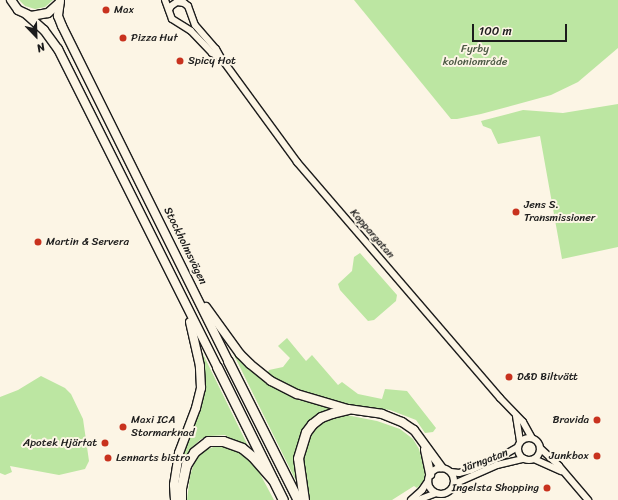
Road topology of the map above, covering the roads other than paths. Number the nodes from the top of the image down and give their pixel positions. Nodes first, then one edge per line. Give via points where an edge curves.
1 (11, 0) edge
2 (60, 0) edge
3 (165, 0) edge
4 (178, 1) edge
5 (169, 10) junction
6 (190, 13) junction
7 (26, 14) junction
8 (178, 22) junction
9 (221, 58) junction
10 (190, 284) junction
11 (187, 307) junction
12 (228, 361) joint
13 (217, 367) joint
14 (348, 409) junction
15 (516, 416) junction
16 (532, 438) junction
17 (423, 443) junction
18 (519, 444) junction
19 (540, 448) junction
20 (524, 459) junction
21 (534, 459) junction
22 (441, 467) junction
23 (451, 472) junction
24 (563, 472) junction
25 (429, 478) junction
26 (273, 480) junction
27 (454, 484) junction
28 (436, 493) junction
29 (175, 500) edge
30 (181, 500) edge
31 (283, 500) edge
32 (298, 500) edge
33 (304, 500) edge
34 (411, 500) edge
35 (418, 500) edge
36 (588, 500) edge

1 - 7 highway via 18,10
2 - 7 highway via 53,10 43,15
2 - 10 highway, Stockholmsvägen via 58,16 62,26
3 - 5 street
4 - 5 street
4 - 6 street via 186,4
5 - 8 street via 172,19
6 - 8 street via 185,21
6 - 9 street, Koppargatan via 195,24
7 - 11 highway via 44,30 58,49
8 - 9 street, Koppargatan
9 - 15 street, Koppargatan via 297,162
10 - 12 highway, Stockholmsvägen
10 - 14 highway via 226,336 250,364 271,381 297,394
11 - 13 highway
11 - 29 highway via 200,366 201,388 179,453 174,485
12 - 32 highway, Stockholmsvägen
13 - 26 highway
14 - 17 highway via 382,414 402,422 414,430
14 - 33 highway via 322,417 306,432 298,458
15 - 16 street, Koppargatan via 528,428
15 - 18 street
16 - 18 street via 524,439
16 - 19 street via 538,442
17 - 22 highway
17 - 25 highway
18 - 20 street via 518,454
18 - 23 street, Järngatan via 471,470
19 - 21 street
19 - 24 street
20 - 21 street
20 - 27 street, Järngatan via 497,465
21 - 24 street
22 - 23 street
22 - 25 street via 433,470
23 - 27 street via 455,479
24 - 36 street
25 - 28 street via 430,488
25 - 34 street via 422,490
26 - 30 highway via 242,448 223,441 208,441 194,452 186,465
26 - 31 highway
27 - 28 street via 446,493
28 - 35 street

